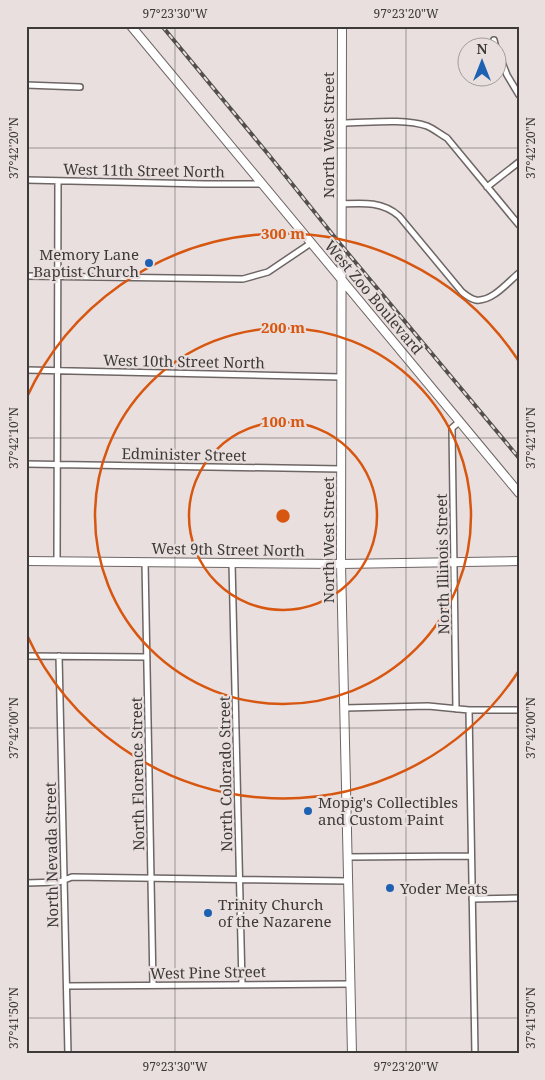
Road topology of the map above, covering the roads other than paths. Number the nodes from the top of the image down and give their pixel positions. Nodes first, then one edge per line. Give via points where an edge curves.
1 (131, 26) edge
2 (342, 26) edge
3 (508, 78) edge
4 (26, 85) edge
5 (80, 87) dead end
6 (519, 95) edge
7 (342, 123) junction
8 (519, 162) edge
9 (26, 180) edge
10 (58, 181) junction
11 (262, 184) junction
12 (487, 188) junction
13 (341, 204) junction
14 (519, 225) edge
15 (311, 243) junction
16 (519, 273) edge
17 (26, 276) edge
18 (58, 276) junction
19 (341, 280) junction
20 (26, 370) edge
21 (57, 371) junction
22 (341, 377) junction
23 (459, 422) junction
24 (26, 464) edge
25 (57, 464) junction
26 (341, 469) junction
27 (519, 493) edge
28 (26, 561) edge
29 (56, 561) junction
30 (145, 562) junction
31 (519, 562) edge
32 (232, 563) junction
33 (453, 563) junction
34 (341, 564) junction
35 (26, 656) edge
36 (59, 656) junction
37 (147, 658) junction
38 (344, 708) junction
39 (456, 709) junction
40 (469, 710) junction
41 (519, 710) edge
42 (471, 856) junction
43 (347, 857) junction
44 (152, 878) junction
45 (240, 879) junction
46 (64, 880) junction
47 (348, 881) junction
48 (26, 883) edge
49 (519, 898) edge
50 (472, 899) junction
51 (242, 984) junction
52 (350, 984) junction
53 (153, 985) junction
54 (67, 986) junction
55 (68, 1054) edge
56 (352, 1054) edge
57 (475, 1054) edge

1 - 11 main road, West Zoo Boulevard
2 - 7 main road, North West Street
3 - 6 street
4 - 5 street
7 - 12 street via 399,122 428,127 447,138
7 - 13 main road, North West Street
8 - 12 street
9 - 10 street, West 11th Street North
10 - 11 street, West 11th Street North
10 - 18 street
11 - 15 main road, West Zoo Boulevard
12 - 14 street
13 - 16 street via 375,204 392,210 462,292 471,298 478,300 492,296
13 - 19 main road, North West Street
15 - 18 street via 268,272 243,279
15 - 19 main road, West Zoo Boulevard
17 - 18 street
18 - 21 street
19 - 22 main road, North West Street
19 - 23 main road, West Zoo Boulevard
20 - 21 street, West 10th Street North
21 - 22 street, West 10th Street North
21 - 25 street
22 - 26 main road, North West Street
23 - 27 main road, West Zoo Boulevard
23 - 33 street, North Illinois Street via 452,428
24 - 25 street, Edminister Street
25 - 26 street, Edminister Street
25 - 29 street
26 - 34 main road, North West Street
28 - 29 main road, West 9th Street North
29 - 30 main road, West 9th Street North
30 - 32 main road, West 9th Street North
30 - 37 street, North Florence Street
31 - 33 main road, West 9th Street North
32 - 34 main road, West 9th Street North
32 - 45 street, North Colorado Street
33 - 34 main road, West 9th Street North
33 - 39 street, North Illinois Street
34 - 38 main road, North West Street
35 - 36 street
36 - 37 street
36 - 46 street, North Nevada Street
37 - 44 street, North Florence Street
38 - 39 street via 428,706
38 - 43 main road, North West Street
39 - 40 street
40 - 41 street
40 - 42 street
42 - 43 street
42 - 50 street
43 - 47 main road, North West Street
44 - 45 street
44 - 46 street via 72,877
44 - 53 street, North Florence Street
45 - 47 street
45 - 51 street, North Colorado Street
46 - 48 street
46 - 54 street, North Nevada Street
47 - 52 main road, North West Street
49 - 50 street
50 - 57 street
51 - 52 street, West Pine Street
51 - 53 street, West Pine Street
52 - 56 main road, North West Street
53 - 54 street, West Pine Street
54 - 55 street, North Nevada Street

